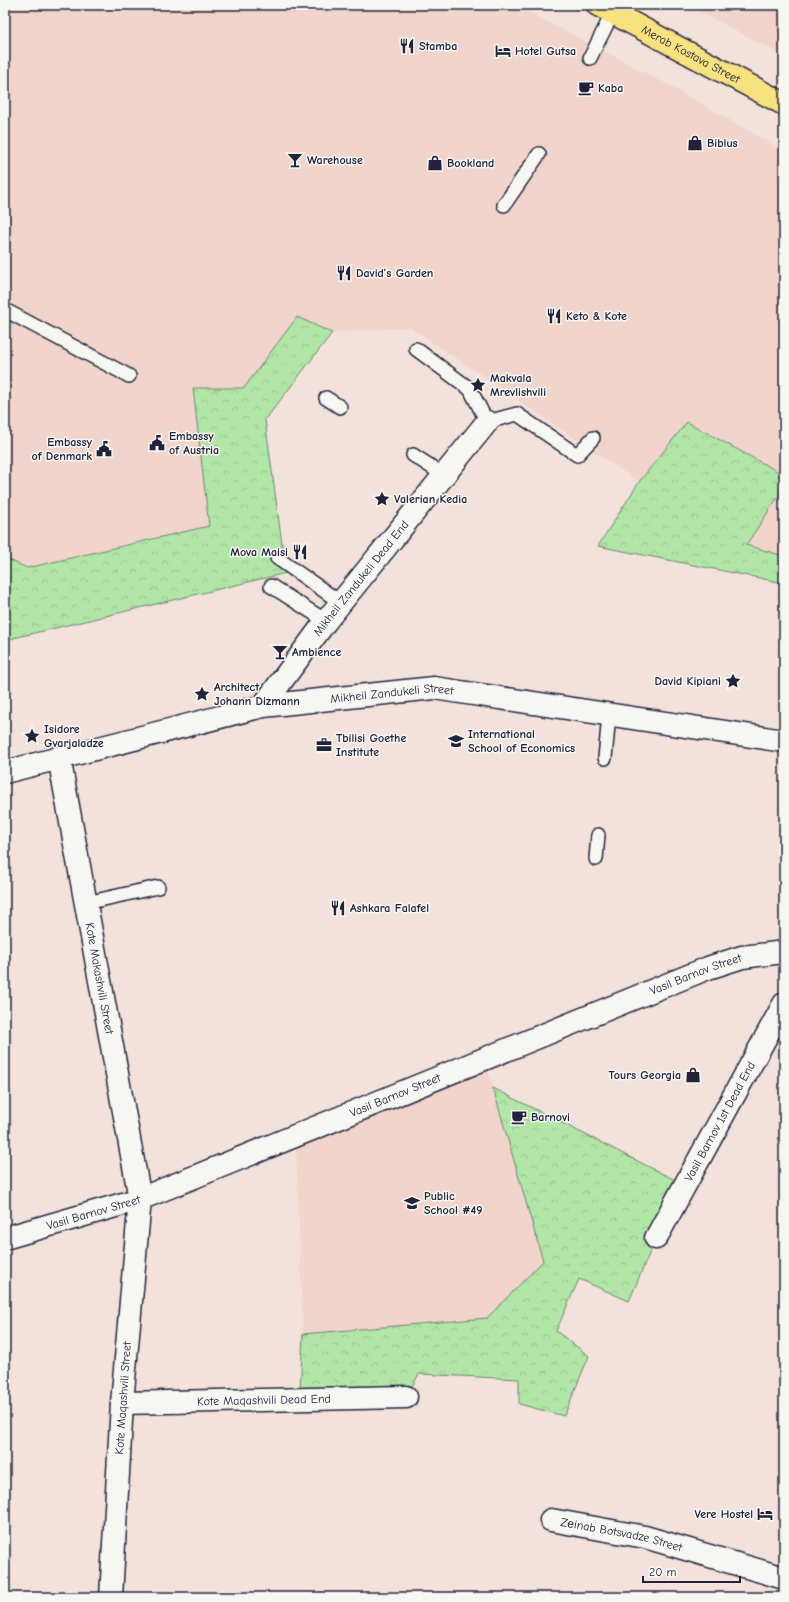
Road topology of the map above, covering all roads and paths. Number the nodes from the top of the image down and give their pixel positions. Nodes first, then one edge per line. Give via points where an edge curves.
1 (605, 9) edge
2 (590, 58) dead end
3 (784, 104) edge
4 (539, 154) dead end
5 (504, 205) dead end
6 (5, 310) edge
7 (416, 349) dead end
8 (128, 376) dead end
9 (326, 398) dead end
10 (340, 407) dead end
11 (487, 422) junction
12 (593, 438) dead end
13 (413, 455) dead end
14 (444, 475) junction
15 (277, 558) dead end
16 (271, 586) dead end
17 (340, 602) junction
18 (326, 621) junction
19 (263, 706) junction
20 (609, 715) junction
21 (784, 741) edge
22 (59, 757) junction
23 (605, 758) dead end
24 (5, 772) edge
25 (598, 835) dead end
26 (596, 859) dead end
27 (158, 886) dead end
28 (86, 903) junction
29 (784, 952) edge
30 (784, 1004) edge
31 (140, 1199) junction
32 (5, 1238) edge
33 (656, 1238) dead end
34 (406, 1397) dead end
35 (122, 1403) junction
36 (551, 1520) dead end
37 (784, 1578) edge
38 (111, 1597) edge

1 - 2 lane
1 - 3 main road, Merab Kostava Street
4 - 5 lane
6 - 8 lane
7 - 11 lane via 470,389
9 - 10 lane
11 - 12 lane via 516,414 577,455
11 - 14 street, Mikheil Zandukeli Dead End
13 - 14 lane
14 - 17 street, Mikheil Zandukeli Dead End
15 - 17 lane
16 - 18 lane
17 - 18 street, Mikheil Zandukeli Dead End
18 - 19 street, Mikheil Zandukeli Dead End
19 - 20 street, Mikheil Zandukeli Street via 434,688
19 - 22 street, Mikheil Zandukeli Street
20 - 21 street, Mikheil Zandukeli Street
20 - 23 lane
22 - 24 street, Mikheil Zandukeli Street
22 - 28 street, Kote Makashvili Street
25 - 26 lane
27 - 28 lane
28 - 31 street, Kote Makashvili Street
29 - 31 street, Vasil Barnov Street via 742,957 708,968
30 - 33 street, Vasil Barnov 1st Dead End
31 - 32 street, Vasil Barnov Street
31 - 35 street, Kote Maqashvili Street
34 - 35 street, Kote Maqashvili Dead End
35 - 38 street, Kote Maqashvili Street
36 - 37 street, Zеinab Botsvadze Street via 645,1537

